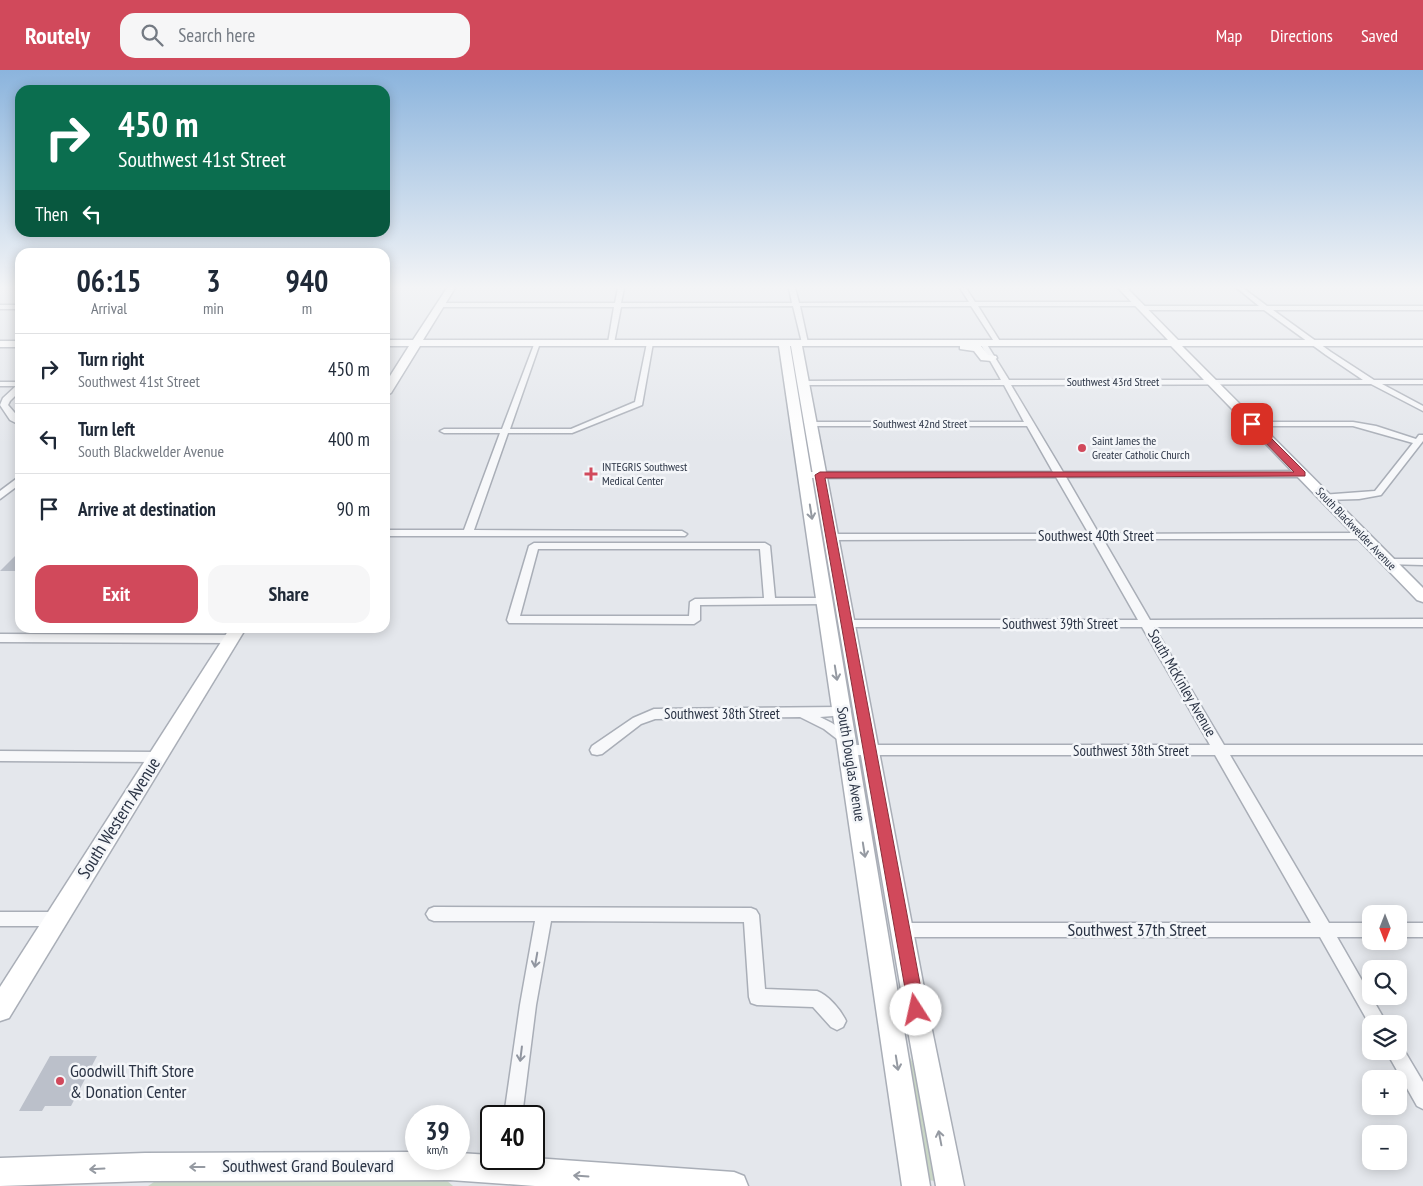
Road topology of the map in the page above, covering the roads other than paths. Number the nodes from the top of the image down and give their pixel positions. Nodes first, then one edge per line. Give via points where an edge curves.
1 (419, 340) edge
2 (996, 340) edge
3 (1172, 340) edge
4 (1310, 340) edge
5 (390, 343) edge
6 (417, 343) junction
7 (537, 343) junction
8 (611, 343) joint
9 (650, 343) junction
10 (795, 343) junction
11 (983, 343) junction
12 (998, 343) junction
13 (1174, 343) junction
14 (1314, 343) junction
15 (1423, 343) edge
16 (0, 344) edge
17 (15, 344) edge
18 (988, 358) junction
19 (1211, 382) junction
20 (1371, 382) junction
21 (1423, 382) edge
22 (803, 383) junction
23 (1007, 383) junction
24 (0, 384) edge
25 (15, 386) edge
26 (390, 386) edge
27 (15, 391) edge
28 (1423, 409) edge
29 (15, 420) edge
30 (810, 424) junction
31 (1031, 424) junction
32 (1252, 424) junction
33 (444, 431) dead end
34 (505, 432) junction
35 (1421, 439) edge
36 (1302, 474) junction
37 (812, 475) junction
38 (1061, 475) junction
39 (15, 482) edge
40 (15, 483) edge
41 (0, 485) edge
42 (0, 496) edge
43 (1324, 497) junction
44 (390, 533) edge
45 (468, 533) junction
46 (682, 534) dead end
47 (830, 536) junction
48 (1096, 536) junction
49 (1362, 536) junction
50 (1388, 562) junction
51 (1423, 562) edge
52 (1423, 598) edge
53 (770, 601) junction
54 (825, 601) junction
55 (1423, 623) edge
56 (846, 624) junction
57 (1147, 624) junction
58 (235, 633) edge
59 (0, 638) edge
60 (842, 712) junction
61 (799, 714) junction
62 (848, 746) junction
63 (597, 750) dead end
64 (869, 750) junction
65 (1423, 750) edge
66 (1221, 751) junction
67 (0, 756) edge
68 (157, 758) junction
69 (434, 914) dead end
70 (544, 915) junction
71 (0, 919) edge
72 (56, 919) junction
73 (902, 930) junction
74 (1325, 930) junction
75 (1362, 930) edge
76 (1408, 930) edge
77 (1423, 930) edge
78 (0, 1009) edge
79 (1374, 1015) edge
80 (837, 1021) dead end
81 (891, 1025) junction
82 (919, 1025) junction
83 (1400, 1060) edge
84 (1423, 1100) edge
85 (514, 1105) edge
86 (545, 1168) edge
87 (490, 1170) edge
88 (0, 1172) edge
89 (471, 1177) edge
90 (723, 1186) edge
91 (916, 1186) edge
92 (950, 1186) edge

1 - 6 street
2 - 12 street
3 - 13 street, South Blackwelder Avenue
4 - 14 street
5 - 6 main road
6 - 7 main road
6 - 26 street
7 - 8 street
7 - 34 street
8 - 9 street
9 - 10 street
9 - 34 street via 639,403 572,431
10 - 11 street
10 - 18 street via 820,347 973,348
10 - 22 street, South Douglas Avenue
10 - 37 street, South Douglas Avenue
11 - 12 street
11 - 18 street, South McKinley Avenue
12 - 13 main road
13 - 14 street
13 - 19 street, South Blackwelder Avenue
14 - 15 street
14 - 20 street
16 - 17 street
18 - 23 street, South McKinley Avenue
19 - 20 street, Southwest 43rd Street
19 - 23 street, Southwest 43rd Street
19 - 32 street, South Blackwelder Avenue
20 - 21 street, Southwest 43rd Street
20 - 28 street
22 - 23 street, Southwest 43rd Street
22 - 30 street, South Douglas Avenue
23 - 31 street, South McKinley Avenue
24 - 25 street
27 - 29 street via 4,405
30 - 31 street, Southwest 42nd Street
30 - 37 street, South Douglas Avenue
31 - 38 street, South McKinley Avenue
32 - 35 street via 1353,424
32 - 36 street, South Blackwelder Avenue
33 - 34 street
34 - 45 street
35 - 43 street via 1378,493
36 - 38 street
36 - 43 street, South Blackwelder Avenue
37 - 38 street
37 - 47 street, South Douglas Avenue
37 -> 54 street, South Douglas Avenue
38 - 48 street, South McKinley Avenue
39 - 41 street
40 - 42 street
43 - 49 street, South Blackwelder Avenue
44 - 45 street
45 - 46 street
47 - 48 street, Southwest 40th Street
47 - 56 street, South Douglas Avenue
48 - 49 street, Southwest 40th Street
48 - 57 street, South McKinley Avenue
49 - 50 street, South Blackwelder Avenue
50 - 51 street
50 - 52 street, South Blackwelder Avenue
53 - 53 street via 695,602 694,620 512,620 534,546 765,546
53 - 54 street
54 -> 60 street, South Douglas Avenue
55 - 57 street, Southwest 39th Street
56 - 57 street, Southwest 39th Street
56 - 64 street, South Douglas Avenue
57 - 66 street, South McKinley Avenue
58 - 59 street
58 - 68 street, South Western Avenue
60 - 61 street, Southwest 38th Street
60 - 62 street, South Douglas Avenue
61 - 62 street, Southwest 38th Street via 828,726
61 - 63 street, Southwest 38th Street via 654,714 637,721
62 - 64 street, Southwest 38th Street
62 -> 81 street, South Douglas Avenue
64 - 66 street, Southwest 38th Street
64 - 73 street, South Douglas Avenue
65 - 66 street, Southwest 38th Street
66 - 74 street, South McKinley Avenue
67 - 68 street
68 - 72 street, South Western Avenue
69 - 70 street
70 - 80 street via 751,915 757,997 817,999
70 -> 85 street
71 - 72 street
72 - 78 street, South Western Avenue
73 - 74 street, Southwest 37th Street
73 - 82 street, South Douglas Avenue
74 - 75 street, Southwest 37th Street
74 - 79 street, South McKinley Avenue
76 - 77 street
81 - 82 street
81 -> 91 street, South Douglas Avenue
92 -> 82 street, South Douglas Avenue
83 - 84 street
90 -> 86 street, Southwest Grand Boulevard
87 - 89 street, Southwest Grand Boulevard
89 -> 88 street, Southwest Grand Boulevard via 404,1166 145,1167

